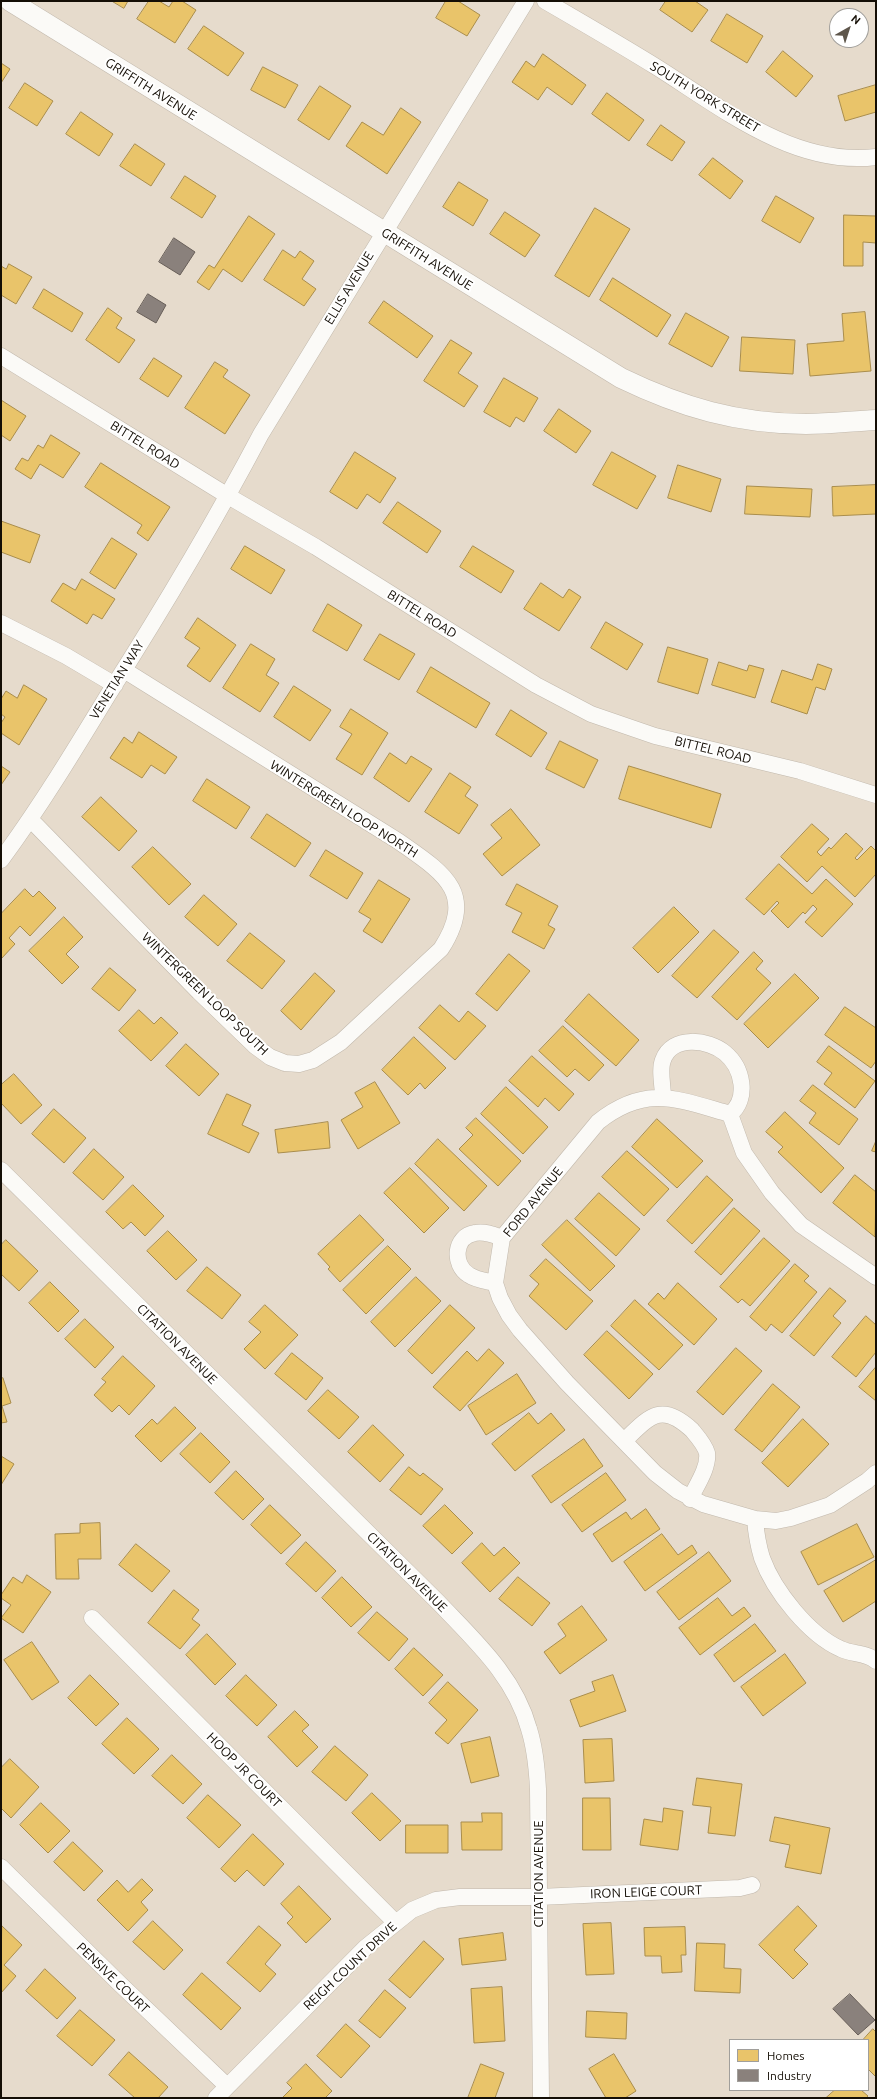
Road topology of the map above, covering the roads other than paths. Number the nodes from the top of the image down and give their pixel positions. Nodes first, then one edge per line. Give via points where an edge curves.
1 (10, 1) edge
2 (526, 1) edge
3 (545, 1) edge
4 (876, 157) edge
5 (383, 232) junction
6 (1, 356) edge
7 (876, 420) edge
8 (228, 496) junction
9 (1, 623) edge
10 (124, 670) junction
11 (114, 685) junction
12 (876, 795) edge
13 (31, 820) junction
14 (1, 860) edge
15 (398, 989) joint
16 (663, 1096) junction
17 (730, 1114) junction
18 (1, 1170) edge
19 (502, 1238) junction
20 (876, 1278) edge
21 (495, 1283) junction
22 (624, 1441) junction
23 (876, 1473) edge
24 (690, 1498) junction
25 (755, 1519) junction
26 (92, 1618) dead end
27 (875, 1659) edge
28 (1, 1867) edge
29 (752, 1885) dead end
30 (539, 1896) junction
31 (396, 1922) junction
32 (227, 2086) junction
33 (216, 2098) edge
34 (541, 2098) edge

1 - 5 street, GRIFFITH AVENUE
2 - 5 street, ELLIS AVENUE
3 - 4 street, SOUTH YORK STREET via 751,126 809,152 837,158
5 - 7 street, GRIFFITH AVENUE via 621,378 658,396 732,418 807,424
5 - 8 street, ELLIS AVENUE via 261,434
6 - 8 street, BITTEL ROAD
8 - 10 street, VENETIAN WAY
8 - 12 street, BITTEL ROAD via 316,547 536,685 591,714 656,736 800,771
9 - 11 street via 66,656
10 - 11 street, VENETIAN WAY
10 - 15 street, WINTERGREEN LOOP NORTH via 437,868 449,882 457,907 451,932 441,949
11 - 13 street, VENETIAN WAY
13 - 14 street, VENETIAN WAY
13 - 15 street, WINTERGREEN LOOP SOUTH via 199,992 255,1046 270,1057 285,1063 299,1064 313,1060 341,1042
16 - 17 street, FORD AVENUE
16 - 17 street via 662,1062 666,1053 674,1045 683,1042 709,1045 727,1054 736,1065 741,1078 740,1102
16 - 19 street, FORD AVENUE via 641,1099 612,1111 598,1122
17 - 20 street via 744,1153 772,1193 801,1225
18 - 30 street, CITATION AVENUE via 440,1603 486,1651 504,1675 519,1700 536,1758
19 - 21 street, FORD AVENUE
19 - 21 street via 474,1233 462,1241 458,1250 458,1263 463,1270 473,1278
21 - 22 street via 506,1310 520,1330
22 - 24 street via 655,1473
22 - 24 street via 639,1426 655,1416 668,1414 688,1428 699,1439 707,1453 706,1464
23 - 25 street via 830,1505 791,1518
24 - 25 street
25 - 27 street via 762,1558 771,1577 793,1609 815,1631 841,1649
26 - 31 street, HOOP JR COURT
28 - 32 street, PENSIVE COURT
29 - 30 street, IRON LEIGE COURT via 740,1888
30 - 31 street, REIGH COUNT DRIVE via 460,1897 436,1900 412,1910
30 - 34 street, CITATION AVENUE
31 - 32 street, REIGH COUNT DRIVE via 366,1947
32 - 33 street, REIGH COUNT DRIVE

